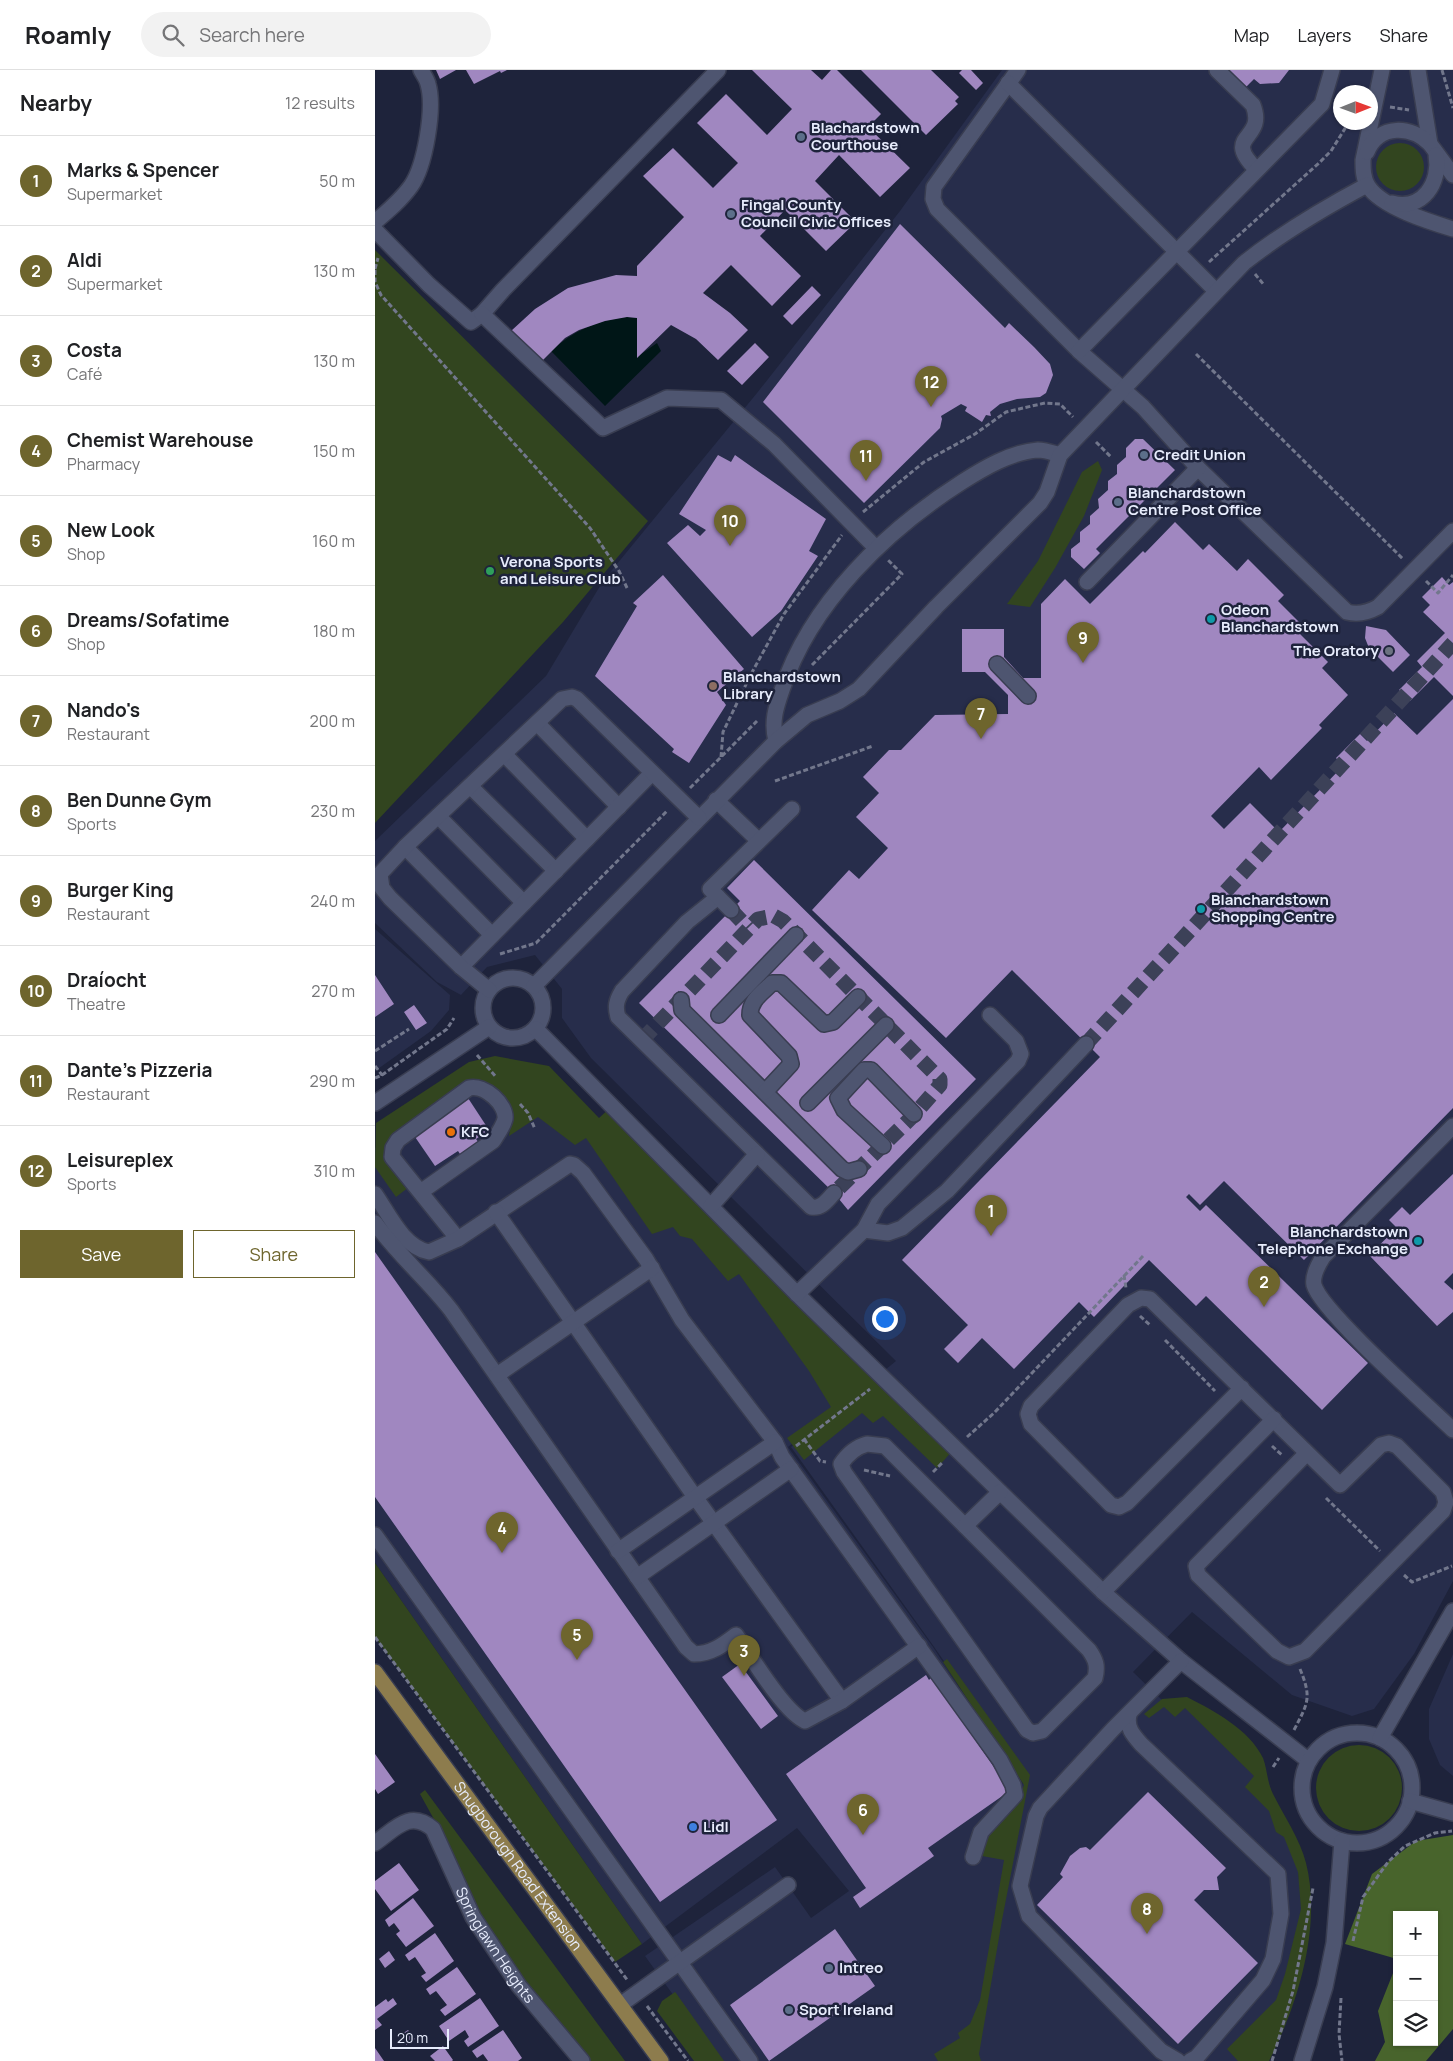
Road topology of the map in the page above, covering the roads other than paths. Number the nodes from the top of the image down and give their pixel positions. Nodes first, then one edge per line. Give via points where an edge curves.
1 (421, 70) edge
2 (718, 70) edge
3 (1018, 70) edge
4 (1217, 70) edge
5 (1332, 70) edge
6 (1382, 70) edge
7 (1418, 70) edge
8 (1008, 83) junction
9 (1433, 150) junction
10 (1363, 160) junction
11 (1256, 168) junction
12 (1453, 175) edge
13 (1367, 185) junction
14 (1386, 202) junction
15 (375, 222) edge
16 (1453, 229) edge
17 (375, 230) edge
18 (1174, 251) junction
19 (1216, 292) junction
20 (482, 314) junction
21 (1079, 351) junction
22 (1122, 390) junction
23 (1060, 455) junction
24 (1198, 468) junction
25 (1453, 531) edge
26 (876, 548) junction
27 (1087, 582) dead end
28 (997, 664) dead end
29 (1028, 696) dead end
30 (537, 723) junction
31 (776, 741) junction
32 (504, 754) junction
33 (652, 773) junction
34 (470, 786) junction
35 (716, 800) junction
36 (619, 807) junction
37 (792, 809) dead end
38 (438, 816) junction
39 (699, 818) junction
40 (587, 839) junction
41 (758, 840) junction
42 (405, 847) junction
43 (556, 871) junction
44 (718, 897) junction
45 (524, 903) junction
46 (731, 910) tunnel mouth
47 (492, 935) junction
48 (796, 935) dead end
49 (461, 968) junction
50 (534, 986) junction
51 (489, 990) junction
52 (858, 997) dead end
53 (681, 1000) dead end
54 (719, 1015) dead end
55 (990, 1015) dead end
56 (886, 1025) dead end
57 (489, 1027) junction
58 (536, 1029) junction
59 (1087, 1044) tunnel mouth
60 (765, 1092) junction
61 (375, 1103) edge
62 (808, 1103) dead end
63 (914, 1114) dead end
64 (1453, 1126) edge
65 (883, 1146) dead end
66 (757, 1154) junction
67 (859, 1169) dead end
68 (417, 1187) junction
69 (834, 1193) tunnel mouth
70 (375, 1194) edge
71 (711, 1206) junction
72 (496, 1212) junction
73 (375, 1223) edge
74 (864, 1230) junction
75 (458, 1239) junction
76 (652, 1268) junction
77 (797, 1294) junction
78 (573, 1324) junction
79 (497, 1375) junction
80 (1242, 1388) junction
81 (1273, 1419) junction
82 (1453, 1430) edge
83 (775, 1442) junction
84 (1307, 1453) junction
85 (791, 1469) junction
86 (1000, 1492) junction
87 (695, 1497) junction
88 (714, 1523) junction
89 (965, 1526) junction
90 (375, 1535) edge
91 (618, 1551) junction
92 (637, 1578) junction
93 (1103, 1592) junction
94 (1453, 1611) edge
95 (919, 1646) junction
96 (1181, 1661) junction
97 (375, 1672) edge
98 (842, 1701) junction
99 (1129, 1715) junction
100 (1380, 1738) junction
101 (1309, 1761) junction
102 (1410, 1801) junction
103 (1453, 1813) edge
104 (1342, 1841) junction
105 (375, 1844) edge
106 (973, 1857) dead end
107 (789, 1884) dead end
108 (680, 1962) junction
109 (620, 2006) junction
110 (582, 2061) edge
111 (661, 2061) edge
112 (750, 2061) edge
113 (1178, 2061) edge
114 (1190, 2061) edge
115 (1302, 2061) edge

1 - 15 street via 429,84 430,112 423,158 412,185
2 - 20 street
3 - 8 street
4 - 11 street via 1253,105 1257,122 1243,142 1242,150 1244,157
5 - 11 street via 1321,104
6 - 10 street
7 - 9 street
8 - 18 street
8 - 21 street via 934,187 933,204
9 - 10 street via 1422,136 1399,129 1376,138
9 - 12 street
9 - 14 street via 1438,167 1431,189 1422,198 1405,204
10 - 13 street
11 - 18 street
13 - 14 street
13 - 19 street via 1271,241
14 - 16 street via 1431,223
17 - 20 street via 429,286 471,322
18 - 19 street
18 - 21 street
19 - 22 street
20 - 26 street via 603,428 667,398 721,400 774,444
21 - 22 street
22 - 23 street
22 - 24 street via 1147,412
23 - 26 street via 1045,450 1031,451 990,466 920,510
23 - 31 street via 1040,503 859,689 807,715
24 - 25 street via 1347,612 1354,614 1378,607
24 - 27 street
26 - 31 street via 815,623 798,652 778,701 772,727
28 - 29 street
30 - 32 street
30 - 33 street via 562,699 572,697
30 - 36 street
31 - 35 street
32 - 34 street
32 - 40 street
33 - 36 street
33 - 39 street
34 - 38 street
34 - 43 street
35 - 39 street
35 - 41 street
36 - 40 street
37 - 41 street
38 - 42 street
38 - 45 street
39 - 50 street
40 - 43 street
41 - 44 street via 709,889
42 - 47 street
42 - 49 street via 380,874 382,888
43 - 45 street
44 - 46 street
44 - 66 street via 687,922 621,991 615,1009 618,1017
45 - 47 street
47 - 49 street
48 - 54 street
49 - 51 street
50 - 51 street via 525,980 505,978
50 - 58 street via 540,994 543,1012
51 - 57 street via 483,1008
52 - 60 street via 833,1022 824,1024 781,983 772,983 758,996 751,1005 750,1015 791,1060 791,1064
53 - 60 street via 687,1015
55 - 74 street via 1020,1047 1018,1061 878,1204
56 - 62 street
57 - 58 street via 495,1033 512,1039 521,1038
57 - 61 street
58 - 71 street
59 - 74 street via 947,1191 902,1228 888,1233
60 - 67 street via 842,1169 848,1172
63 - 65 street via 871,1070 864,1070 838,1098 844,1110
64 - 82 street via 1323,1257 1314,1283 1321,1299 1346,1326
66 - 69 street via 811,1207 823,1205
66 - 71 street
68 - 68 street via 392,1157 398,1140 469,1088 477,1086 490,1093 504,1113 505,1120 493,1141
68 - 75 street
70 - 75 street via 407,1241 417,1248 429,1252
71 - 77 street
72 - 75 street
72 - 76 street via 566,1166 574,1165
72 - 78 street
73 - 79 street via 389,1243 436,1290
74 - 77 street
76 - 78 street
76 - 83 street via 682,1320
77 - 86 street
78 - 79 street
78 - 87 street
79 - 91 street
80 - 80 street via 1127,1503 1119,1507 1111,1505 1031,1424 1029,1414 1031,1406 1128,1306 1141,1298 1154,1302
80 - 81 street
81 - 84 street
81 - 93 street
83 - 85 street
83 - 87 street
84 - 84 street via 1196,1566 1199,1575 1277,1651 1289,1657 1296,1656 1312,1644 1443,1511 1446,1502 1443,1492 1397,1446 1389,1442 1381,1445 1340,1485
85 - 88 street
85 - 95 street
86 - 89 street
86 - 93 street
87 - 88 street
87 - 91 street
88 - 92 street
88 - 98 street
89 - 89 street via 1096,1659 1095,1678 1042,1731 1033,1733 1027,1730 841,1464 860,1446 885,1446
90 - 108 street
91 - 92 street
92 - 98 street via 694,1654 715,1650 737,1635 798,1718 805,1721
93 - 96 street
94 - 100 street
95 - 98 street
95 - 106 street via 999,1760 1015,1790 1013,1799 981,1832
96 - 99 street
96 - 101 street
97 - 109 main road, Snugborough Road Extension
99 - 113 street via 1040,1808 1019,1886 1029,1916 1161,2051
99 - 114 street via 1127,1722 1131,1733 1141,1744 1278,1874 1281,1914 1273,1959 1263,1980 1197,2057
100 - 101 street via 1356,1733 1338,1736 1321,1746
100 - 102 street via 1405,1762 1411,1780
101 - 104 street via 1302,1783 1303,1800 1309,1815 1319,1828
102 - 103 street
102 - 104 street via 1403,1817 1384,1835 1363,1842
104 - 115 street via 1334,1943 1325,1987
105 - 110 street, Springlawn Heights via 412,1819 423,1820 433,1829 473,1917 519,1986
107 - 108 street
108 - 109 street
108 - 112 street
109 - 111 main road, Snugborough Road Extension

